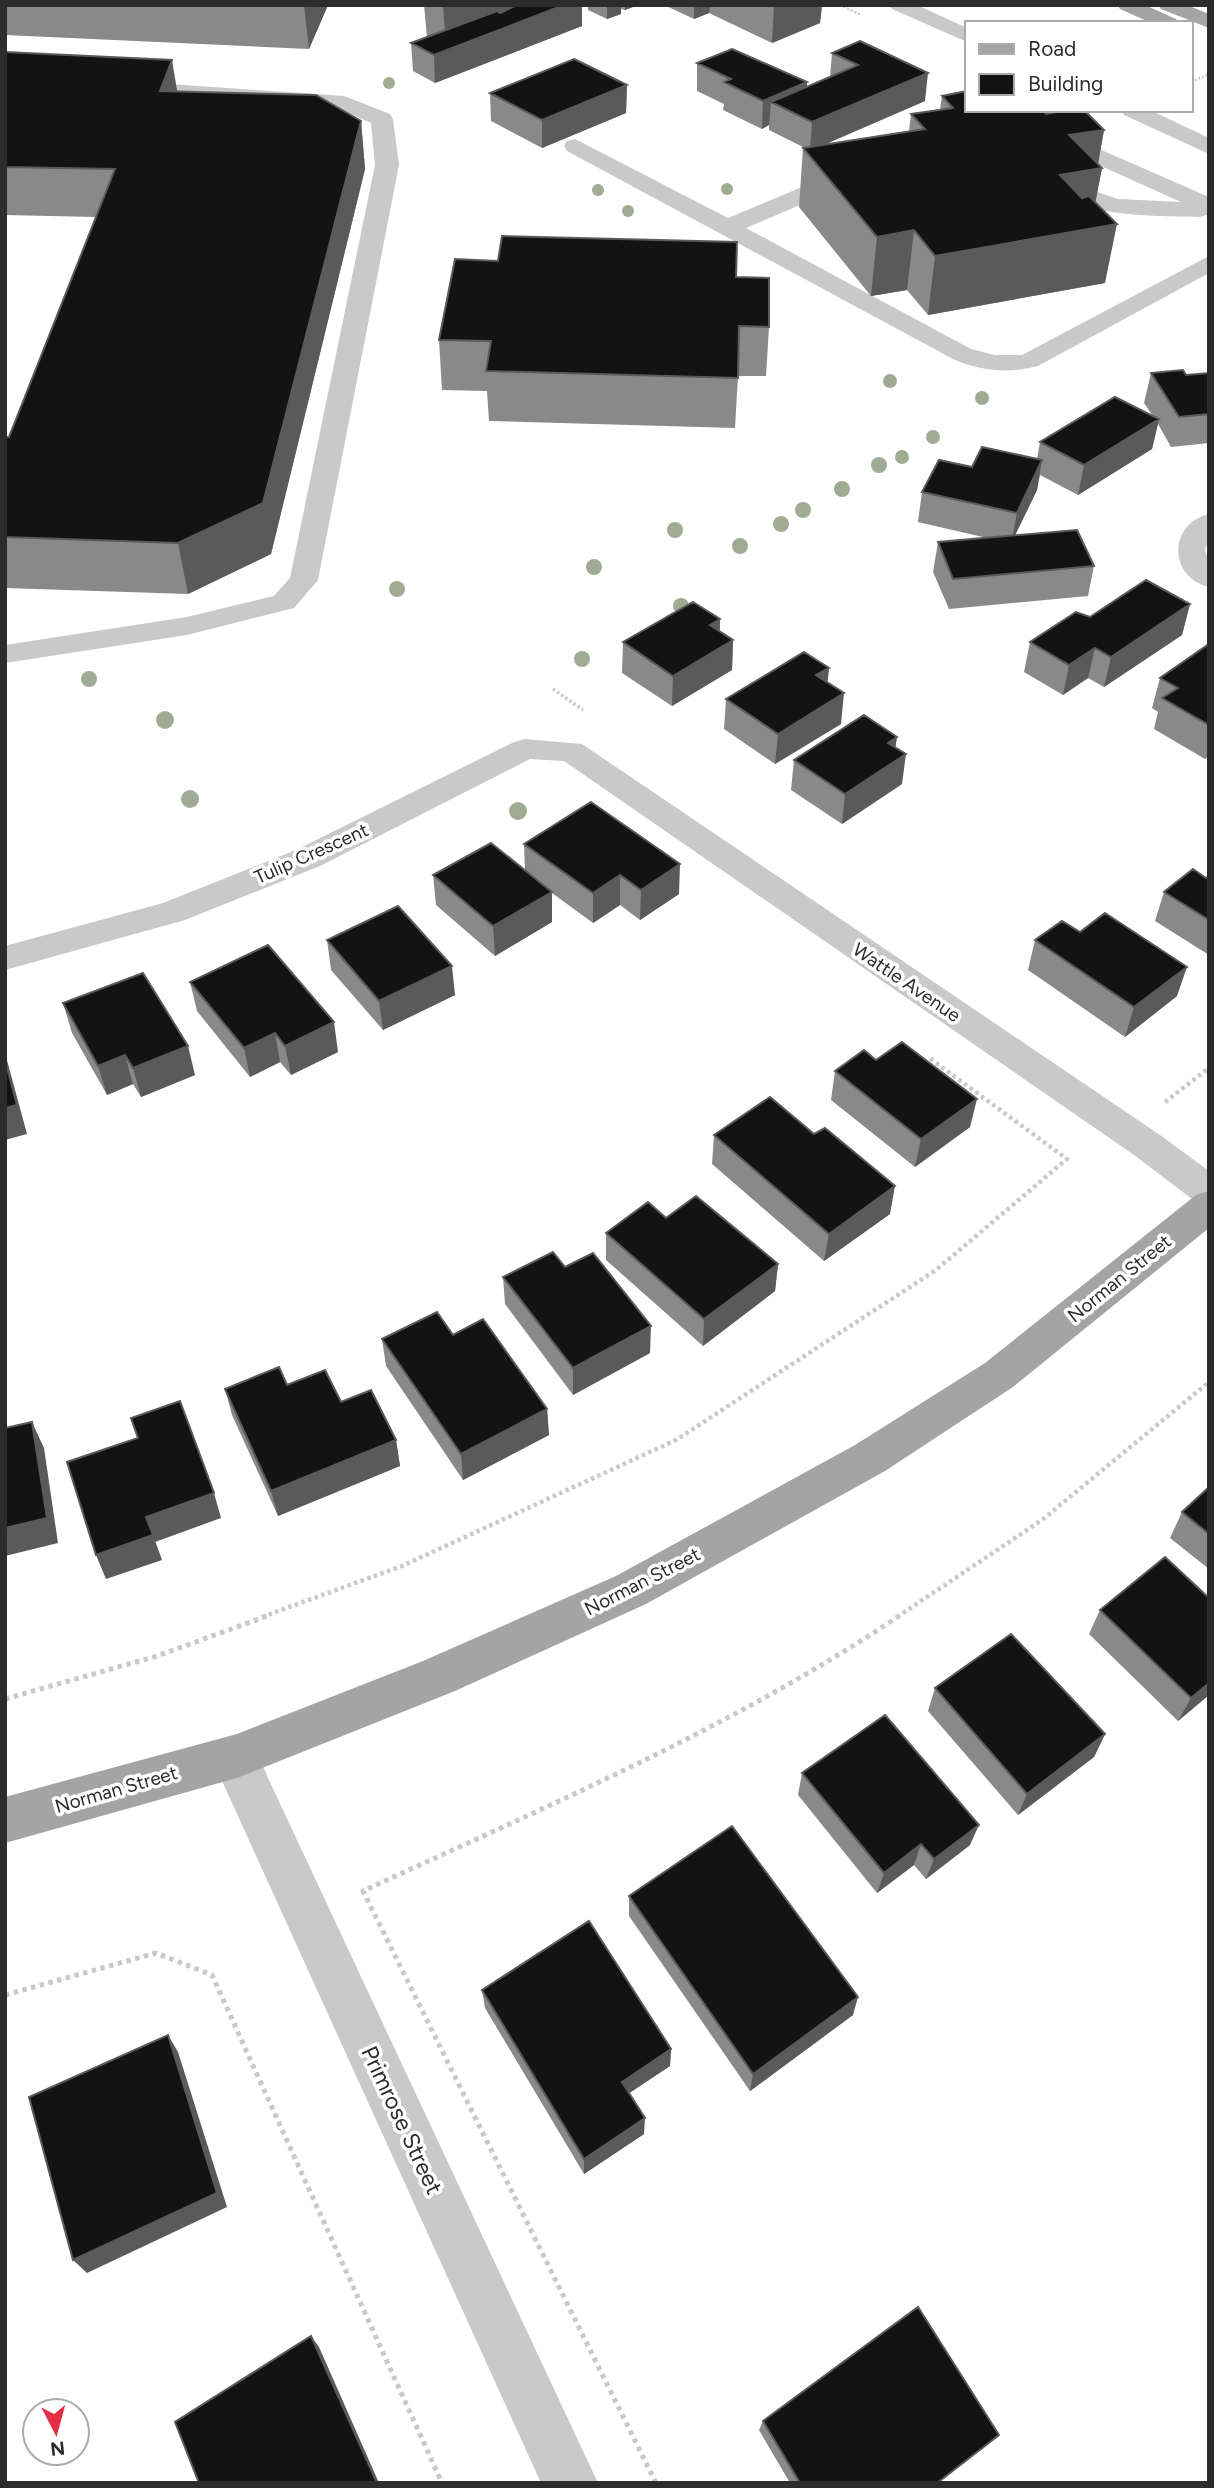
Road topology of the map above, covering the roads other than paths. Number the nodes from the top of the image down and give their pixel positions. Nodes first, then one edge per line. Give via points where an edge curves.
1 (899, 5) edge
2 (1127, 5) edge
3 (1168, 5) edge
4 (1164, 21) edge
5 (1209, 22) edge
6 (965, 35) edge
7 (103, 87) edge
8 (1136, 112) edge
9 (1033, 139) edge
10 (575, 146) dead end
11 (1209, 147) edge
12 (865, 168) edge
13 (1073, 191) edge
14 (1209, 208) edge
15 (728, 228) junction
16 (1209, 263) edge
17 (1209, 522) edge
18 (1209, 578) edge
19 (5, 654) edge
20 (603, 774) joint
21 (5, 958) edge
22 (1209, 1192) edge
23 (1209, 1206) edge
24 (237, 1756) junction
25 (5, 1819) edge
26 (570, 2483) edge

1 - 6 street
2 - 4 main road
3 - 5 main road
7 - 19 street via 344,103 382,119 387,165 304,580 284,602 187,626
8 - 11 street
9 - 14 street via 1072,142
10 - 15 street
12 - 15 street
13 - 14 street via 1114,204
15 - 16 street via 962,354 1001,364 1038,357
17 - 18 street via 1194,535 1188,550 1194,565
20 - 21 street, Tulip Crescent via 571,751 525,749 308,858 173,912
20 - 22 street, Wattle Avenue
23 - 24 main road, Norman Street via 999,1375 870,1458 631,1590 439,1676
24 - 25 main road, Norman Street
24 - 26 street, Primrose Street

